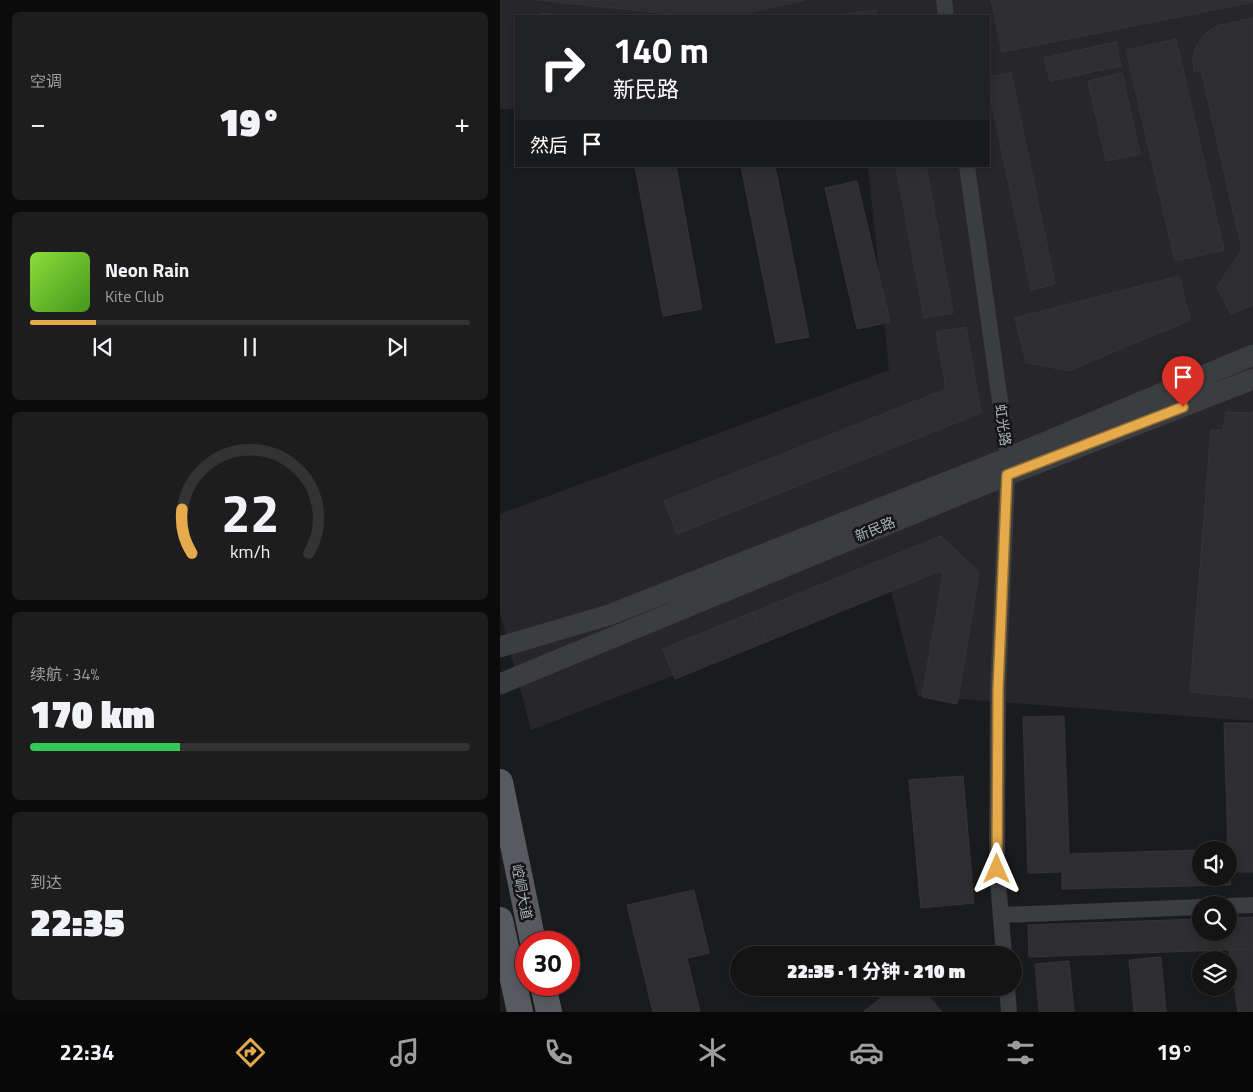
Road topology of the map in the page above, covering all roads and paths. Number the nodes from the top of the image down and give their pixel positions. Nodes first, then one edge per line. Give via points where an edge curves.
1 (944, 0) edge
2 (946, 15) edge
3 (967, 167) edge
4 (1253, 355) edge
5 (1253, 380) edge
6 (1007, 467) junction
7 (500, 647) edge
8 (500, 684) edge
9 (500, 782) edge
10 (1253, 905) edge
11 (1237, 906) edge
12 (1192, 907) edge
13 (1001, 915) junction
14 (500, 920) edge
15 (531, 931) edge
16 (1003, 946) edge
17 (545, 996) edge
18 (1008, 996) edge
19 (520, 1012) edge
20 (549, 1012) edge
21 (1009, 1012) edge

1 - 2 street
3 - 6 street, 虹光路
4 - 6 street, 新民路
5 - 6 street, 新民路
6 - 7 street, 新民路 via 609,615
6 - 8 street, 新民路
6 - 13 street, 虹光路 via 998,690 997,869
9 - 15 main road, 崆峒大道
10 - 11 street
12 - 13 street
13 - 16 street, 虹光路
14 - 19 main road, 崆峒大道
17 - 20 main road
18 - 21 street

